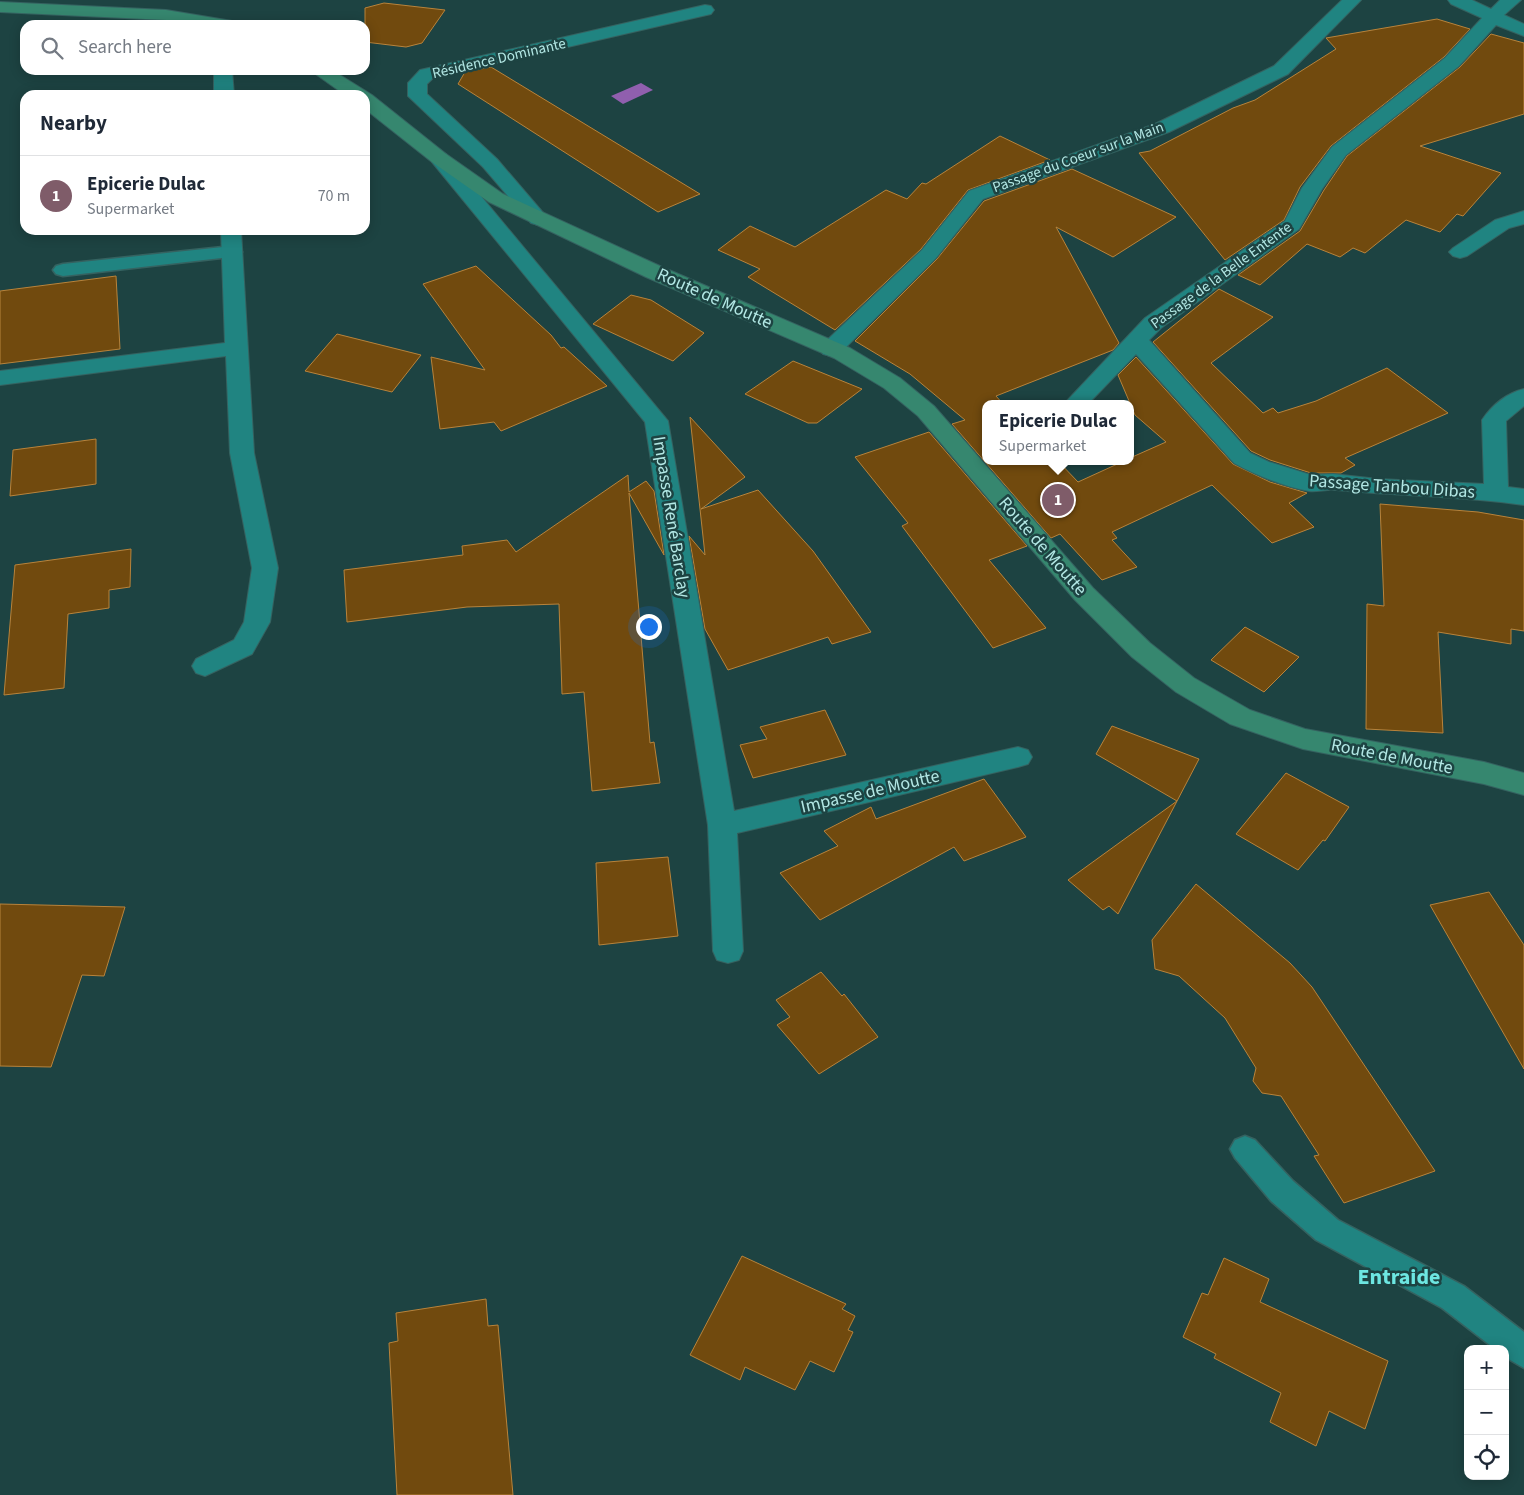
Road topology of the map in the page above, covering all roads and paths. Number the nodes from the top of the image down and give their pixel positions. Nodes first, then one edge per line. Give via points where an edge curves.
1 (1352, 0) edge
2 (1458, 0) edge
3 (1512, 0) edge
4 (71, 5) edge
5 (0, 7) edge
6 (705, 10) dead end
7 (1493, 18) junction
8 (197, 20) edge
9 (1524, 31) edge
10 (223, 75) edge
11 (327, 75) edge
12 (224, 90) edge
13 (350, 90) edge
14 (370, 103) edge
15 (439, 158) junction
16 (1524, 217) edge
17 (538, 218) junction
18 (232, 241) edge
19 (1460, 252) dead end
20 (64, 270) dead end
21 (1136, 340) junction
22 (238, 348) junction
23 (832, 349) junction
24 (0, 378) edge
25 (1524, 396) edge
26 (1079, 400) edge
27 (1496, 493) junction
28 (1524, 497) edge
29 (205, 666) dead end
30 (1018, 757) dead end
31 (1524, 784) edge
32 (722, 825) junction
33 (728, 951) dead end
34 (1245, 1149) dead end
35 (1524, 1352) edge

1 - 23 street, Passage du Coeur sur la Main via 1281,70 1162,128 976,195 929,254
2 - 7 street
3 - 7 street, Passage de la Belle Entente
4 - 5 main road
4 - 8 main road
6 - 17 street, Résidence Dominante via 427,74 417,83 418,96 490,162
7 - 9 street
7 - 21 street, Passage de la Belle Entente via 1452,62 1339,151 1312,188 1292,225 1153,323
10 - 12 street
11 - 13 main road
14 - 15 main road, Route de Moutte
15 - 17 main road, Route de Moutte via 496,198
15 - 32 street, Impasse René Barclay via 656,421
16 - 19 street via 1502,224
17 - 23 main road, Route de Moutte
18 - 20 lane
18 - 22 street
21 - 26 street, Passage de la Belle Entente
21 - 27 street, Passage Tanbou Dibas via 1242,458 1261,468 1310,483
22 - 24 street
22 - 29 street via 242,453 265,568 257,622 244,647
23 - 31 main road, Route de Moutte via 892,383 926,411 1084,594 1141,650 1185,685 1240,717 1303,739 1484,773
25 - 27 street via 1494,420
27 - 28 street, Passage Tanbou Dibas
30 - 32 street, Impasse de Moutte
32 - 33 street, Impasse René Barclay
34 - 35 lane via 1282,1191 1327,1230 1453,1297

